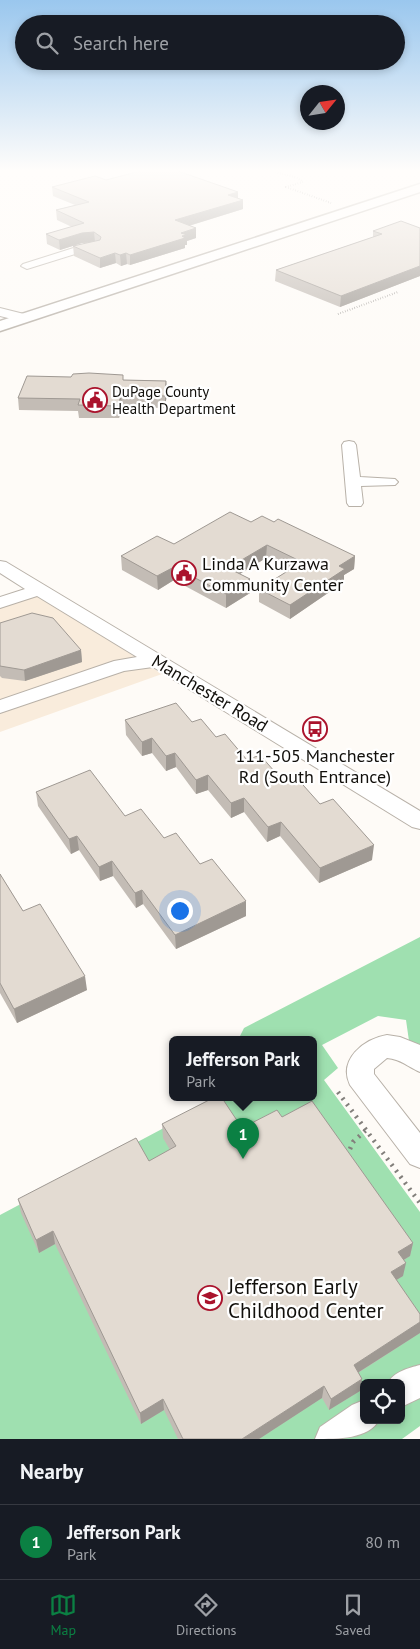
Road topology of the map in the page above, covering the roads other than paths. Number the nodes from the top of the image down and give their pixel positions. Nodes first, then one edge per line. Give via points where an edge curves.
1 (270, 237) edge
2 (52, 258) junction
3 (67, 264) junction
4 (27, 266) dead end
5 (44, 272) dead end
6 (0, 312) edge
7 (24, 318) junction
8 (0, 326) edge
9 (349, 445) dead end
10 (353, 481) junction
11 (390, 482) dead end
12 (355, 503) dead end
13 (0, 566) edge
14 (39, 590) junction
15 (0, 604) edge
16 (130, 645) junction
17 (157, 661) junction
18 (121, 665) junction
19 (0, 707) edge
20 (420, 821) edge
21 (420, 1060) edge
22 (420, 1155) edge
23 (420, 1381) edge
24 (405, 1388) edge
25 (360, 1420) edge
26 (332, 1439) edge

1 - 7 main road
2 - 3 street
2 - 3 street via 86,247 100,249 101,254
2 - 4 street
3 - 5 street
6 - 7 street
7 - 8 main road
9 - 10 street
10 - 11 street
10 - 12 street
13 - 14 street, Manchester Road
14 - 15 street
14 - 16 street, Manchester Road
16 - 17 street, Manchester Road
16 - 18 street
17 - 18 street
17 - 20 street, Manchester Road
18 - 19 street
21 - 22 street via 413,1053 396,1047 377,1050 361,1064 360,1078
23 - 24 street
25 - 26 street

